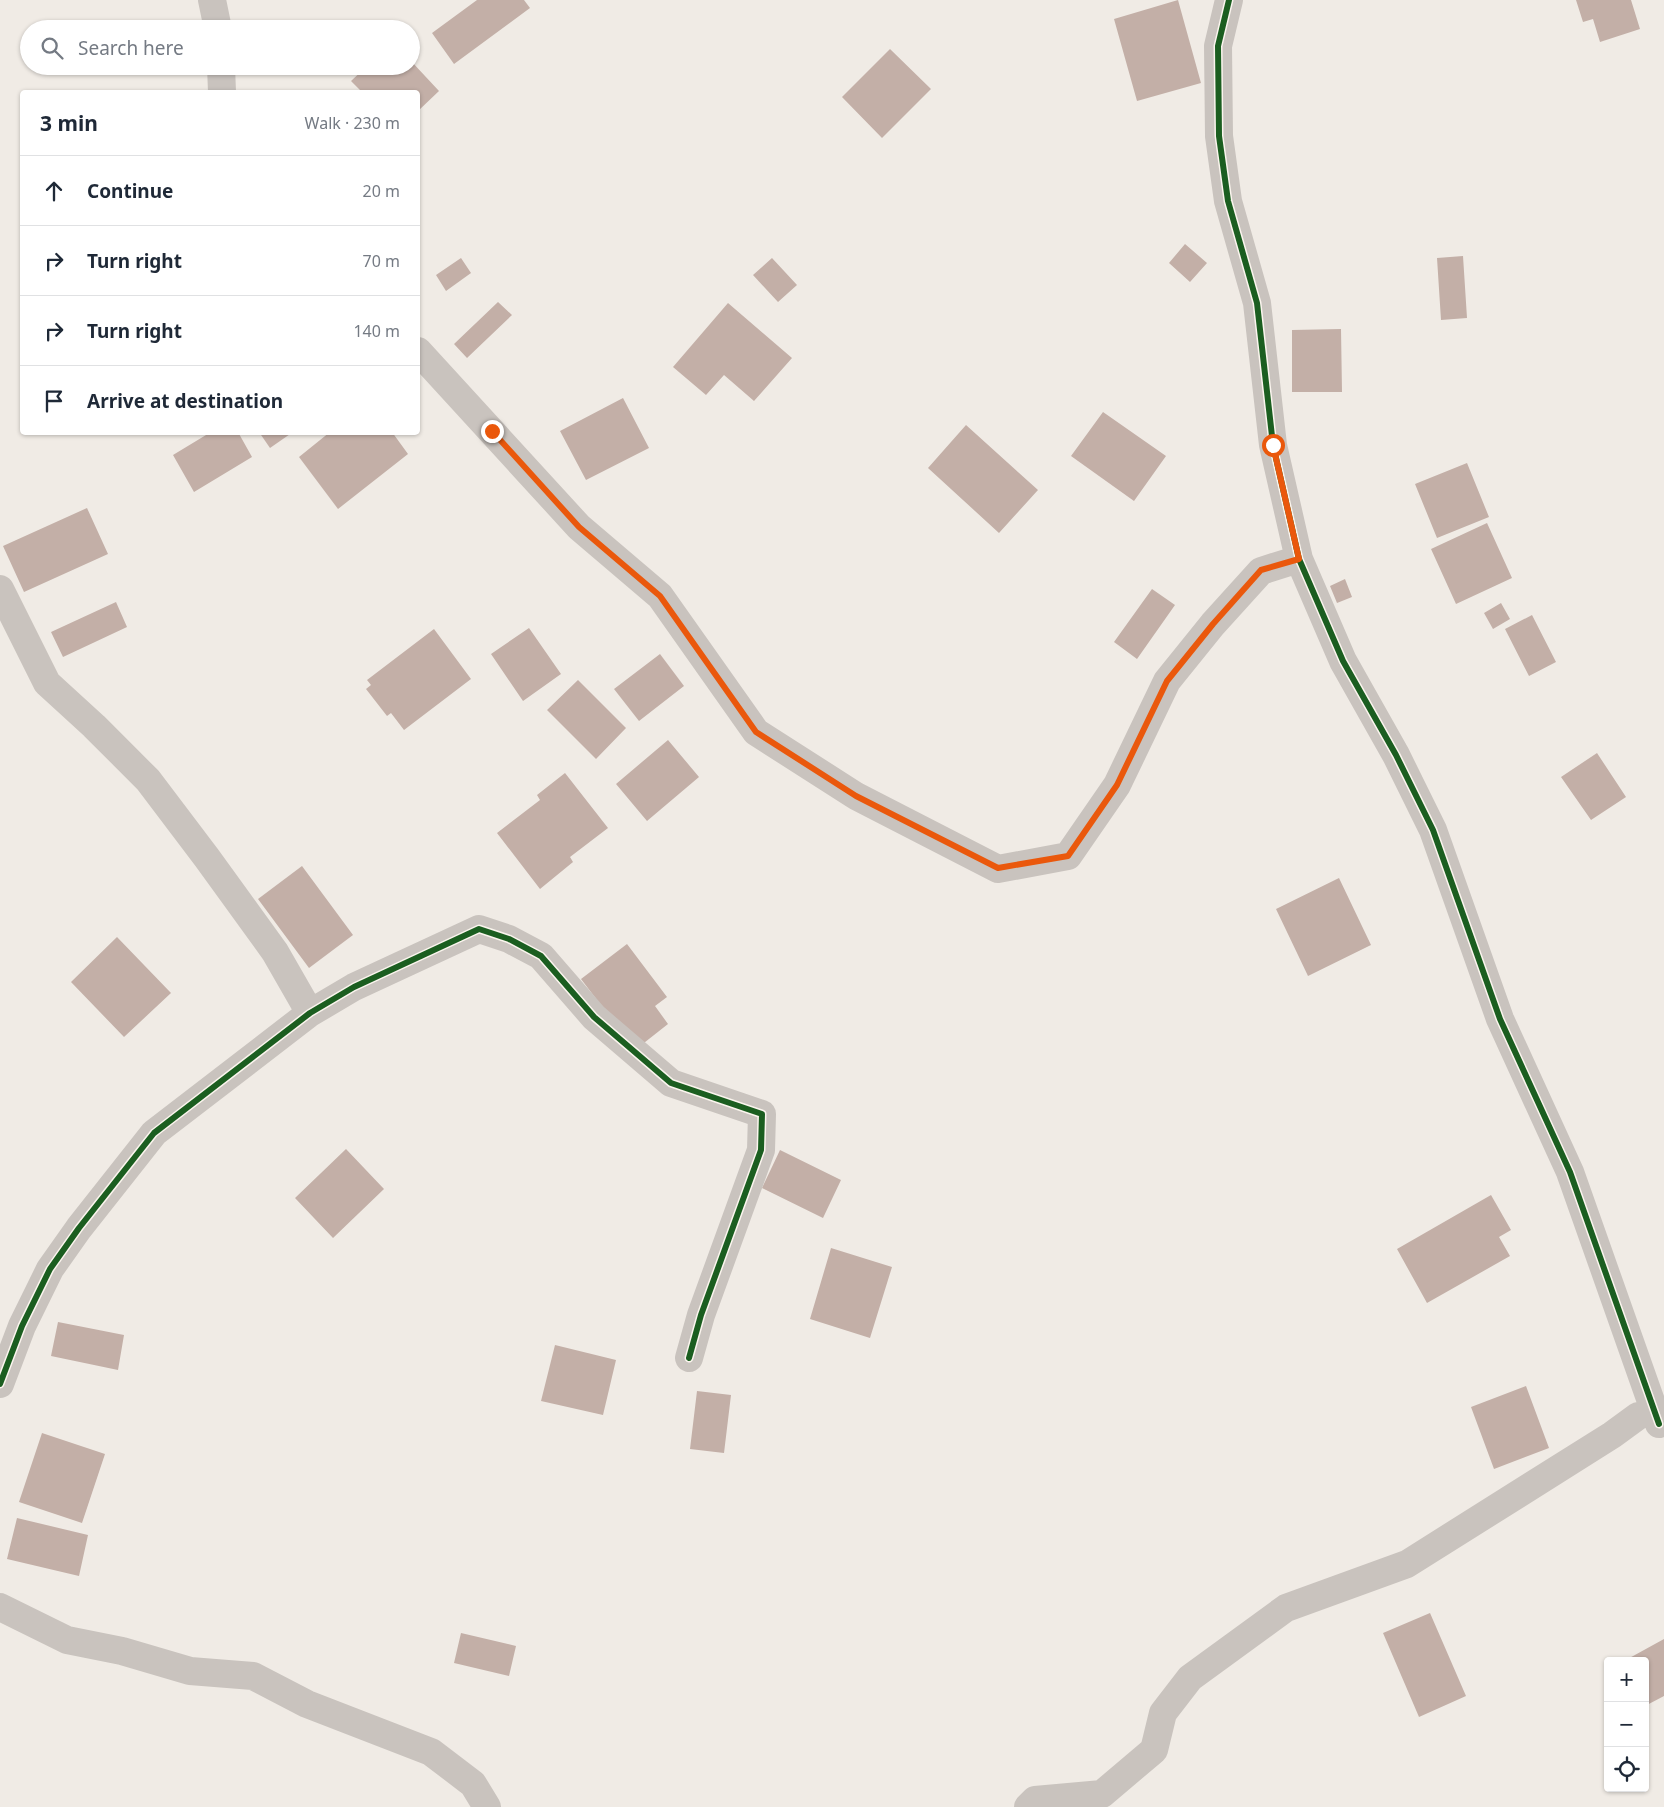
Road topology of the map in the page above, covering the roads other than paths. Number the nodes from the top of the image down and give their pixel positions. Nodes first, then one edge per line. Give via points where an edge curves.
1 (212, 0) edge
2 (1229, 0) edge
3 (216, 20) edge
4 (221, 75) edge
5 (222, 90) edge
6 (420, 353) edge
7 (1299, 559) junction
8 (0, 589) edge
9 (310, 1013) junction
10 (689, 1358) dead end
11 (0, 1384) edge
12 (0, 1608) edge
13 (487, 1807) edge
14 (1028, 1807) edge

1 - 3 street
2 - 7 street via 1218,46 1219,136 1228,201 1258,303 1273,445
4 - 5 street
6 - 7 street via 579,527 660,596 756,732 856,796 998,868 1068,856 1117,785 1167,681 1261,570
7 - 14 street via 1344,661 1433,830 1500,1019 1570,1172 1649,1420 1612,1435 1406,1564 1286,1608 1190,1678 1163,1713 1154,1750 1102,1794 1035,1800
8 - 9 street via 47,683 148,780 275,952
9 - 10 street via 354,987 479,930 509,939 541,956 594,1017 671,1083 762,1114 762,1150 701,1315
9 - 11 street via 154,1134 50,1269 22,1326
12 - 13 street via 67,1640 122,1651 190,1671 253,1676 307,1704 430,1752 473,1784

